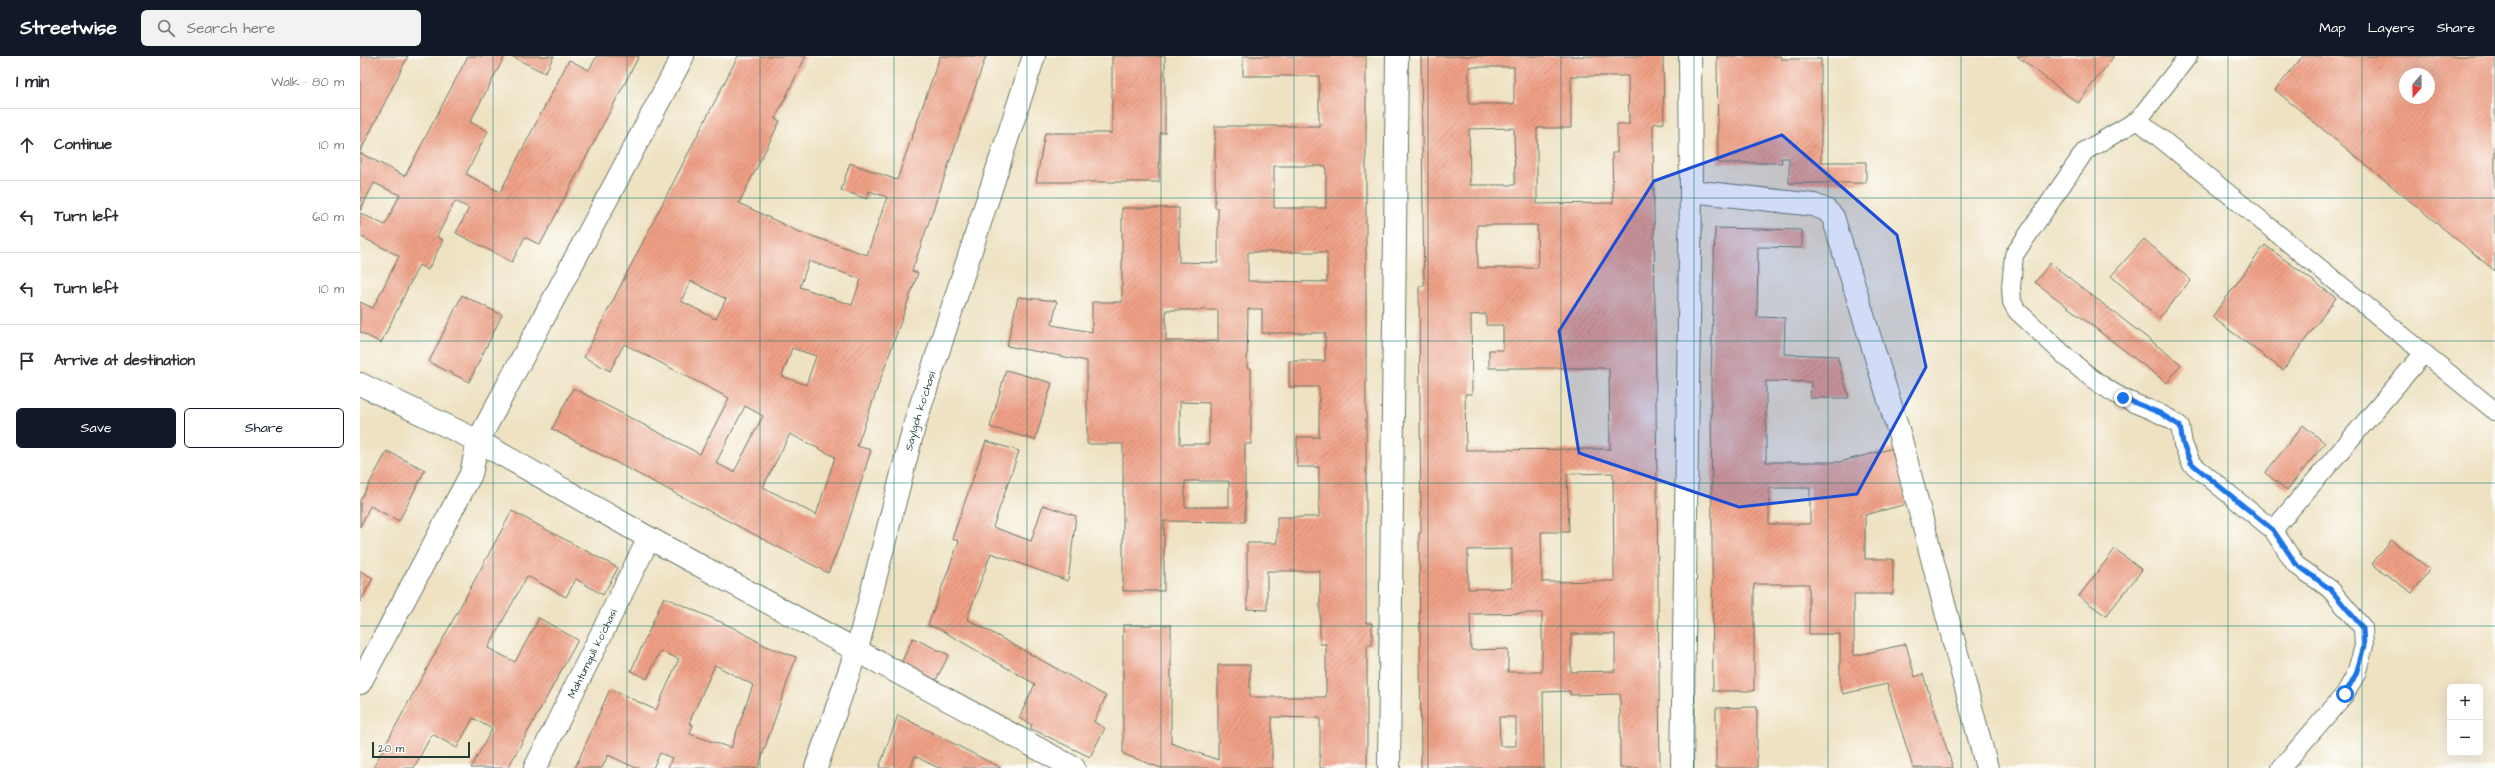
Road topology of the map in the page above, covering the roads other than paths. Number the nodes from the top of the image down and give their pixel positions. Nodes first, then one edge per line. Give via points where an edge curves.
1 (683, 56) edge
2 (1034, 56) edge
3 (1397, 56) edge
4 (1690, 56) edge
5 (2188, 56) edge
6 (2138, 120) junction
7 (1691, 191) junction
8 (2424, 353) junction
9 (360, 384) edge
10 (2495, 411) edge
11 (478, 441) junction
12 (2273, 530) junction
13 (649, 538) junction
14 (857, 649) junction
15 (360, 683) edge
16 (535, 768) edge
17 (816, 768) edge
18 (1074, 768) edge
19 (1389, 768) edge
20 (1682, 768) edge
21 (1987, 768) edge
22 (2281, 768) edge

1 - 11 street
2 - 14 street, Saylgoh ko'chasi via 915,423
3 - 19 street
4 - 7 street
5 - 6 lane
6 - 8 lane
6 - 12 lane via 2085,151 2014,255 2012,302 2017,311 2084,373 2123,398 2160,413 2180,426 2183,444 2191,463
7 - 20 street
7 - 21 street via 1814,205 1826,210 1833,217 1900,436
8 - 10 lane
8 - 12 lane
9 - 11 street
11 - 13 street
11 - 15 street via 471,474
12 - 22 lane via 2296,564 2330,589 2363,628 2364,646 2356,674 2345,694
13 - 14 street
13 - 16 street, Mahtumquli ko'chasi
14 - 17 street, Saylgoh ko'chasi
14 - 18 street

